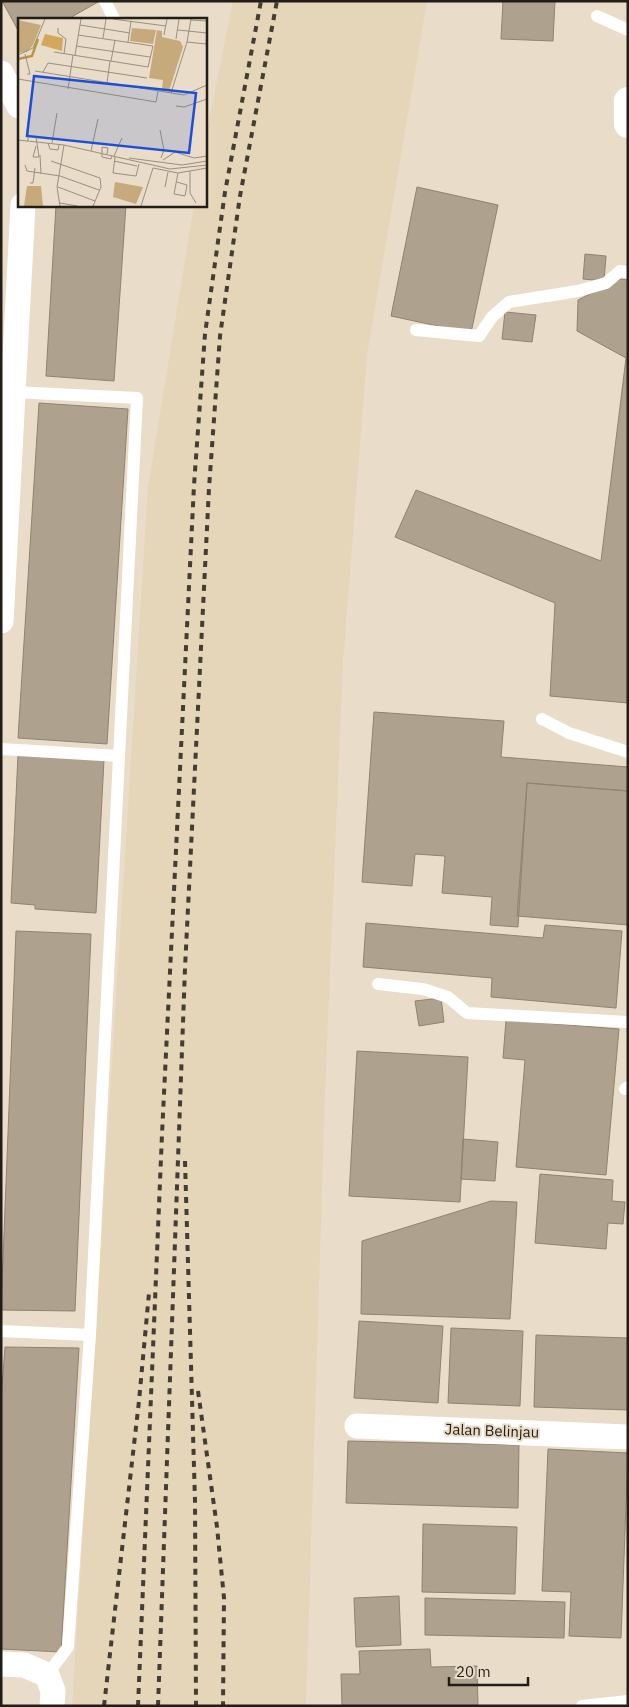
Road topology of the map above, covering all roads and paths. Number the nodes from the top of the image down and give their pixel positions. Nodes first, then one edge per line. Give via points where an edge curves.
1 (105, 1) edge
2 (597, 16) dead end
3 (114, 18) edge
4 (628, 30) edge
5 (1, 73) edge
6 (628, 101) edge
7 (18, 104) edge
8 (628, 124) edge
9 (23, 206) edge
10 (10, 259) edge
11 (628, 272) edge
12 (416, 330) dead end
13 (13, 392) junction
14 (1, 621) edge
15 (542, 719) dead end
16 (1, 749) edge
17 (628, 752) edge
18 (119, 756) junction
19 (378, 984) dead end
20 (628, 1022) edge
21 (1, 1331) edge
22 (90, 1335) junction
23 (357, 1426) dead end
24 (628, 1437) edge
25 (1, 1664) edge
26 (47, 1675) junction
27 (628, 1701) edge
28 (52, 1706) edge
29 (582, 1706) edge

1 - 3 lane
2 - 4 lane
5 - 7 street
6 - 8 street
9 - 10 street
10 - 13 street
11 - 12 lane via 620,271 606,283 578,291 509,302 492,317 479,336
13 - 14 street
13 - 18 lane via 137,398
15 - 17 lane via 569,733
16 - 18 lane
18 - 22 lane
19 - 20 lane via 424,989 448,998 467,1013
21 - 22 lane
22 - 26 lane via 68,1647
23 - 24 street, Jalan Belinjau
25 - 26 street via 24,1665
26 - 28 street via 53,1691
27 - 29 lane

